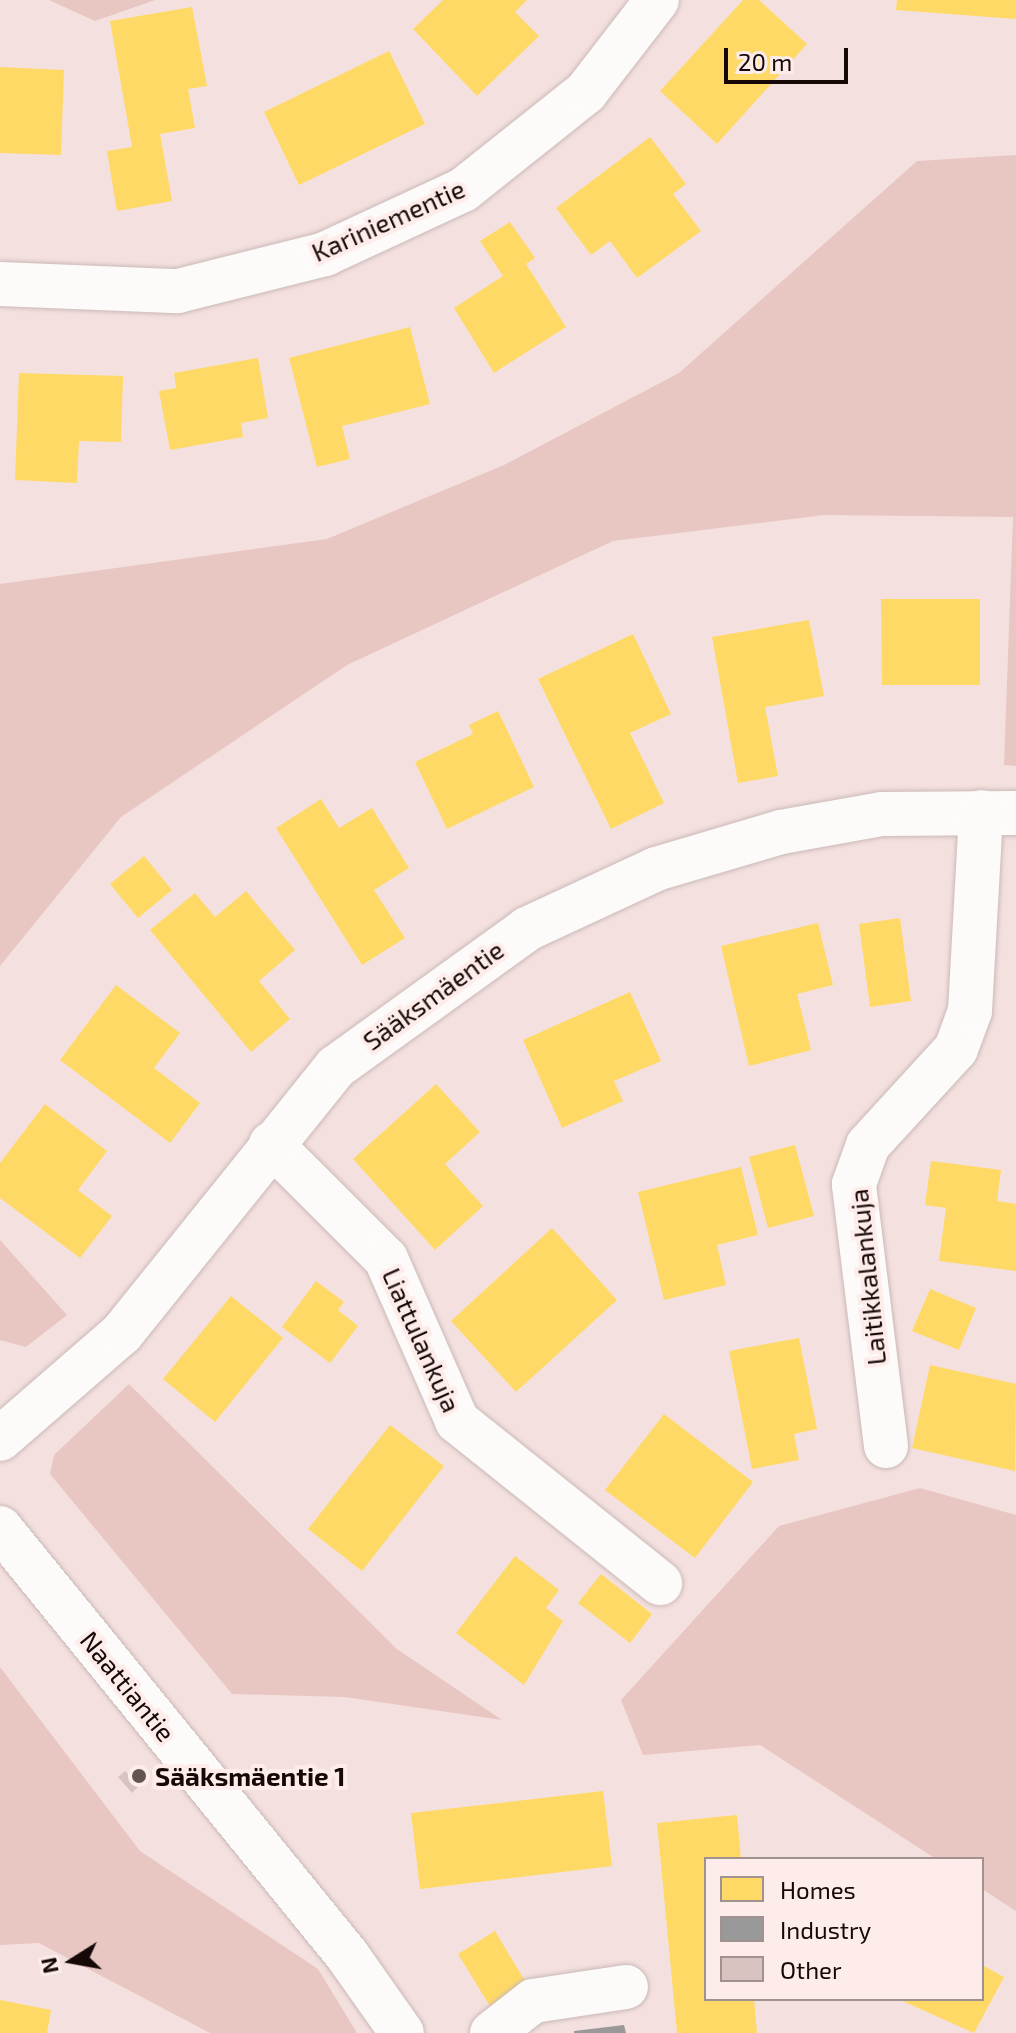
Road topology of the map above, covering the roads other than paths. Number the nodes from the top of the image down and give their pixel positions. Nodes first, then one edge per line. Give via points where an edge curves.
1 (657, 0) edge
2 (0, 284) edge
3 (998, 812) edge
4 (271, 1144) junction
5 (0, 1439) edge
6 (886, 1446) dead end
7 (0, 1528) edge
8 (660, 1583) dead end
9 (626, 1987) dead end
10 (402, 2033) edge
11 (492, 2033) edge

1 - 2 street, Kariniementie via 586,92 463,190 325,254 178,291
3 - 4 street, Sääksmäentie via 882,814 781,832 656,869 541,922 434,989 336,1067
3 - 6 street, Laitikkalankuja via 970,1011 956,1049 868,1145 854,1184
4 - 5 street, Sääksmäentie via 122,1333
4 - 8 street, Liattulankuja via 386,1259 457,1421
7 - 10 street, Naattiantie via 347,1955
9 - 11 street via 533,2001

